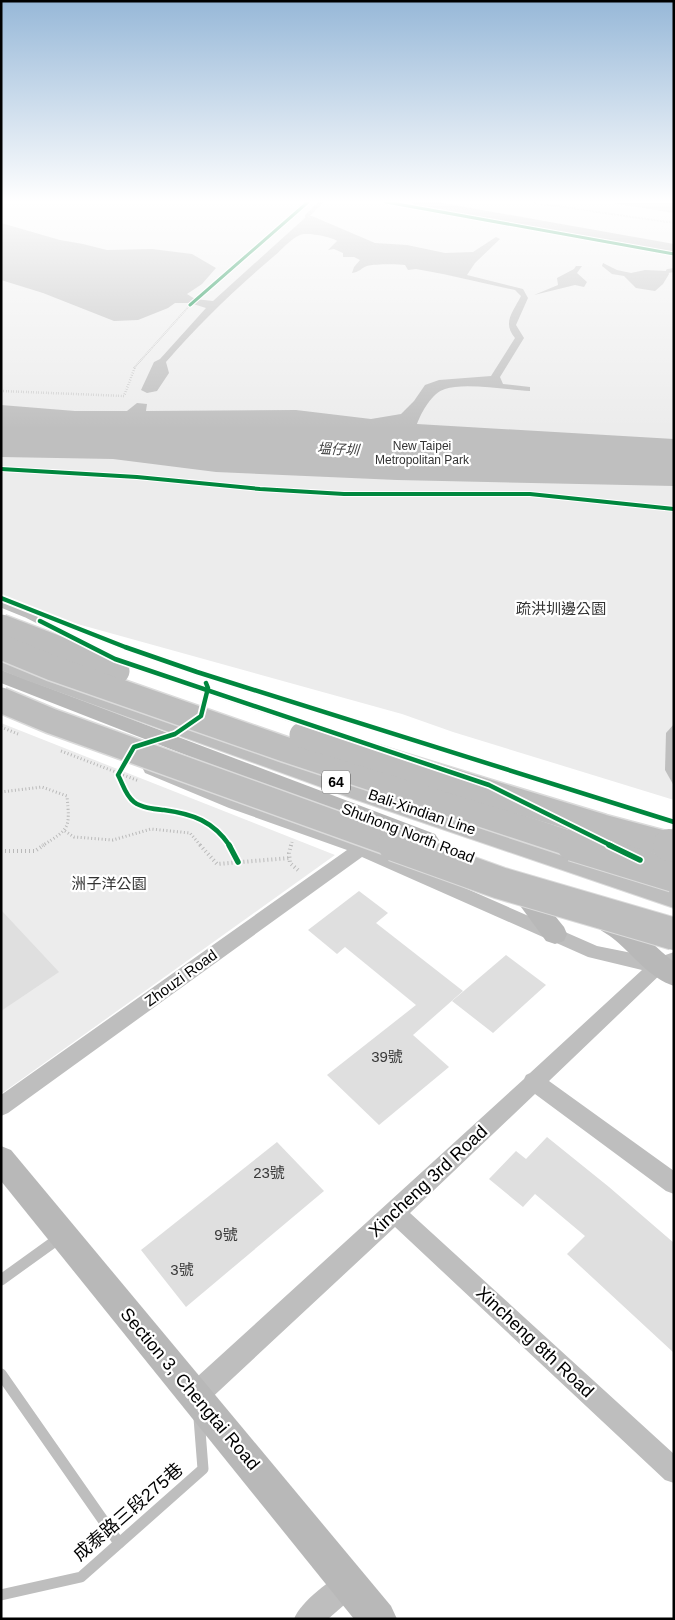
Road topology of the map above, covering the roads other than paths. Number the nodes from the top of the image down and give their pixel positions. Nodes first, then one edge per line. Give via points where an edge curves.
1 (1, 604) edge
2 (1, 617) edge
3 (1, 627) edge
4 (1, 634) edge
5 (1, 647) edge
6 (71, 660) junction
7 (1, 661) edge
8 (1, 676) edge
9 (1, 700) edge
10 (1, 707) edge
11 (674, 846) edge
12 (361, 850) junction
13 (640, 860) junction
14 (507, 871) junction
15 (674, 876) edge
16 (674, 884) edge
17 (674, 897) edge
18 (554, 934) junction
19 (674, 934) edge
20 (668, 967) edge
21 (533, 1081) junction
22 (1, 1107) edge
23 (1, 1159) edge
24 (674, 1184) edge
25 (395, 1213) junction
26 (62, 1236) junction
27 (1, 1280) edge
28 (1, 1374) edge
29 (196, 1395) junction
30 (674, 1471) edge
31 (119, 1543) junction
32 (350, 1583) junction
33 (1, 1595) edge
34 (307, 1619) edge
35 (378, 1619) edge

1 - 13 lane via 115,659 489,786
2 - 6 highway via 29,628
3 - 11 highway, bridge via 94,663 329,744
4 - 6 street
5 - 15 highway, Bali-Xindian Line / 64, bridge via 52,668 378,781
6 - 13 street
7 - 17 highway, Bali-Xindian Line / 64 via 364,792
8 - 14 street, Shuhong North Road
9 - 19 highway, bridge via 70,728 500,883
10 - 12 street via 235,804
12 - 18 street
12 - 22 street, Zhouzi Road
13 - 16 street
14 - 18 street
14 - 20 street, Shuhong North Road via 618,927
18 - 20 street via 594,952
20 - 21 street, Xincheng 3rd Road
21 - 24 street
21 - 25 street, Xincheng 3rd Road
23 - 26 street, Section 3, Chengtai Road
25 - 29 street, Xincheng 3rd Road
25 - 30 street, Xincheng 8th Road
26 - 27 lane
26 - 29 street, Section 3, Chengtai Road
28 - 31 lane
29 - 31 lane, 成泰路三段275巷 via 203,1469
29 - 32 street, Section 3, Chengtai Road
31 - 33 lane, 成泰路三段275巷 via 81,1577
32 - 34 street
32 - 35 street, Section 3, Chengtai Road

